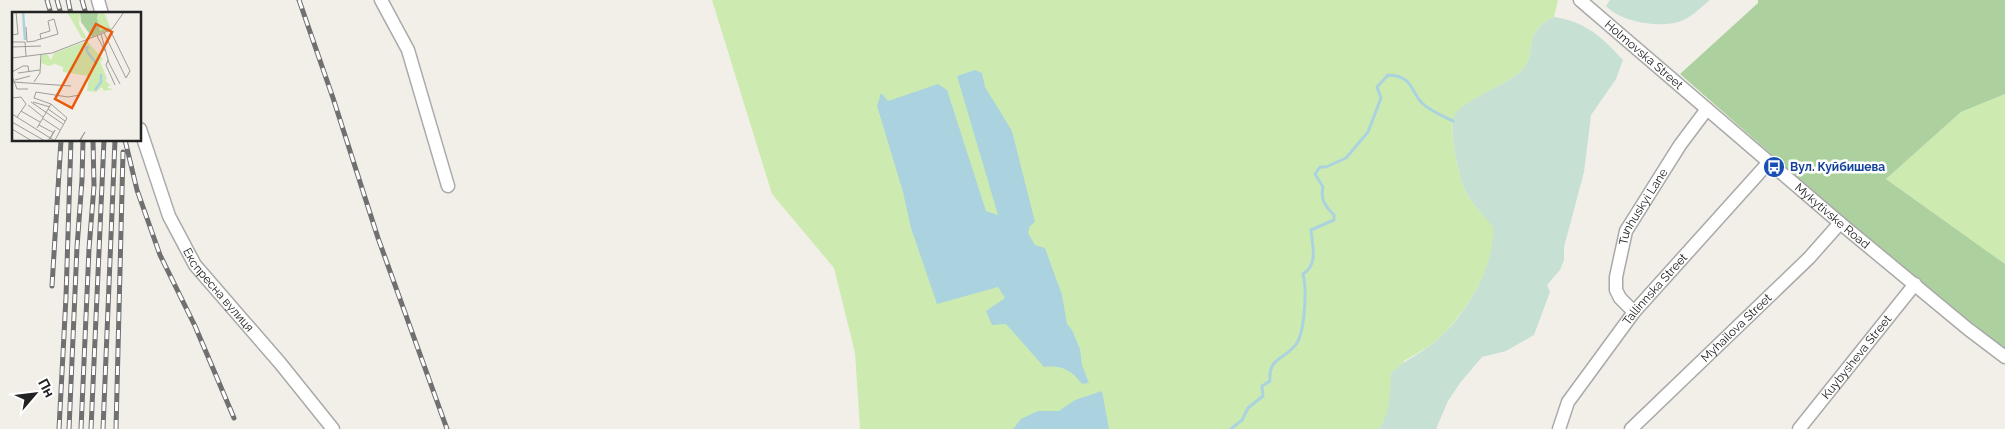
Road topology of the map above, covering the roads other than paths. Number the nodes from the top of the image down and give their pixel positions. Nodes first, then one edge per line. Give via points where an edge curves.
1 (382, 0) edge
2 (1580, 0) edge
3 (1707, 109) junction
4 (141, 132) edge
5 (1768, 162) junction
6 (448, 186) dead end
7 (1840, 224) junction
8 (1915, 284) junction
9 (1634, 312) junction
10 (2005, 357) edge
11 (333, 429) edge
12 (1559, 429) edge
13 (1631, 429) edge
14 (1799, 429) edge

1 - 6 street via 408,50
2 - 3 street, Holmovska Street
3 - 5 street, Mykytivske Road
3 - 9 street, Tunhuskyi Lane via 1680,145 1626,231 1616,290
4 - 11 street, Експресна вулиця via 169,216 195,265
5 - 7 street, Mykytivske Road
5 - 9 street, Tallinnska Street
7 - 8 street, Mykytivske Road
7 - 13 street, Myhailova Street via 1809,258
8 - 10 street, Mykytivske Road
8 - 14 street, Kuybysheva Street
9 - 12 street, Tallinnska Street via 1572,397

